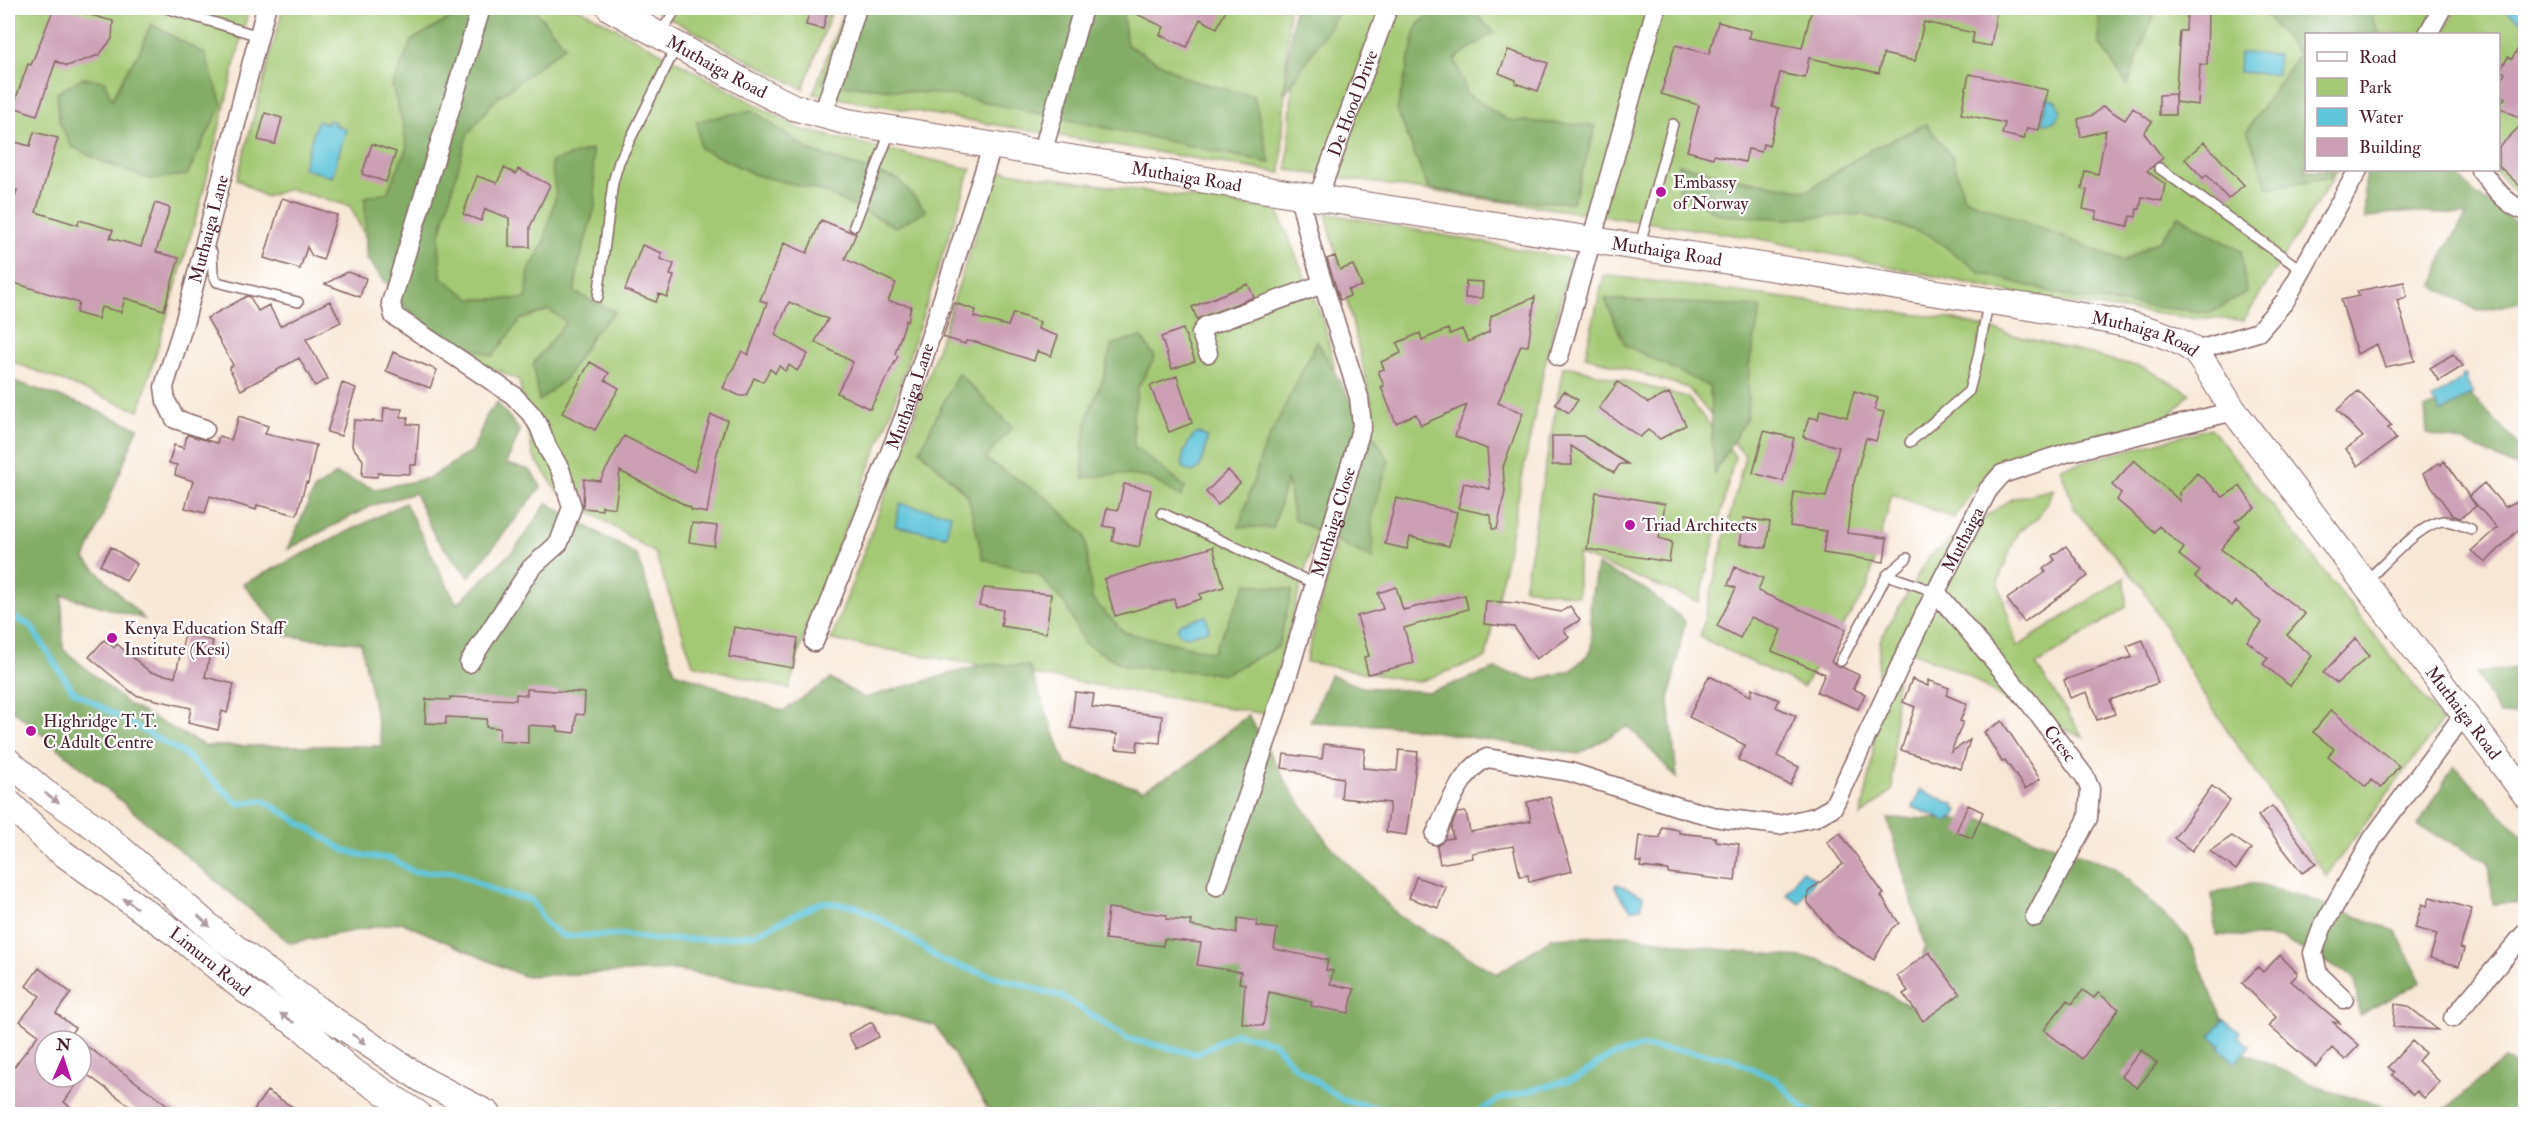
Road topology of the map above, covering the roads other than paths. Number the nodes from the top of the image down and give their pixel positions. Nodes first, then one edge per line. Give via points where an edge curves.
1 (166, 8) edge
2 (266, 8) edge
3 (481, 8) edge
4 (610, 8) edge
5 (677, 8) edge
6 (857, 8) edge
7 (1083, 8) edge
8 (1388, 8) edge
9 (1656, 8) edge
10 (2442, 8) edge
11 (2429, 33) edge
12 (259, 36) junction
13 (668, 40) junction
14 (824, 115) junction
15 (1673, 124) dead end
16 (891, 130) junction
17 (992, 147) junction
18 (1042, 154) junction
19 (2159, 168) dead end
20 (2357, 171) edge
21 (2481, 171) edge
22 (1309, 196) junction
23 (2526, 211) edge
24 (854, 226) dead end
25 (1594, 239) junction
26 (204, 246) junction
27 (1639, 247) junction
28 (2303, 272) junction
29 (1323, 284) junction
30 (598, 297) dead end
31 (1989, 301) junction
32 (298, 302) dead end
33 (2194, 351) junction
34 (1208, 353) dead end
35 (1559, 357) dead end
36 (2234, 411) junction
37 (205, 429) dead end
38 (1910, 441) dead end
39 (1162, 513) dead end
40 (2471, 529) dead end
41 (1907, 558) dead end
42 (1887, 575) junction
43 (2364, 582) junction
44 (1315, 584) junction
45 (1936, 592) junction
46 (814, 642) dead end
47 (1841, 661) dead end
48 (469, 663) dead end
49 (2464, 714) junction
50 (8, 761) edge
51 (2526, 795) edge
52 (8, 802) edge
53 (1435, 835) dead end
54 (1217, 886) dead end
55 (2035, 917) dead end
56 (2526, 932) edge
57 (2343, 999) dead end
58 (2453, 1018) dead end
59 (418, 1114) edge
60 (488, 1114) edge

1 - 12 lane
2 - 12 street, Muthaiga Lane
3 - 48 street via 391,303 394,316 513,395 532,415 560,469 572,507 559,543 531,567
4 - 13 main road, Muthaiga Road
5 - 13 lane
6 - 14 street
7 - 18 street
8 - 22 street, De Hood Drive
9 - 25 street
10 - 11 street
12 - 26 street, Muthaiga Lane
13 - 14 main road, Muthaiga Road via 793,107
13 - 30 lane via 613,182
14 - 16 main road, Muthaiga Road
15 - 27 lane
16 - 17 main road, Muthaiga Road
16 - 24 lane
17 - 18 main road, Muthaiga Road
17 - 46 street, Muthaiga Lane via 905,415
18 - 22 main road, Muthaiga Road
19 - 28 lane
20 - 28 street
21 - 23 street via 2503,197
22 - 25 main road, Muthaiga Road
22 - 29 street, Muthaiga Close
25 - 27 main road, Muthaiga Road
25 - 35 street
26 - 32 lane via 212,252 213,274 218,282
26 - 37 street, Muthaiga Lane via 164,387 175,419
27 - 31 main road, Muthaiga Road
28 - 33 street via 2285,302 2258,332
29 - 34 street via 1206,326 1201,333
29 - 44 street, Muthaiga Close via 1359,397 1362,419
31 - 33 main road, Muthaiga Road via 2142,328
31 - 38 lane via 1969,391
33 - 36 main road, Muthaiga Road
36 - 43 main road, Muthaiga Road
36 - 45 street, Muthaiga via 2069,452 2002,474 1988,490
39 - 44 lane
40 - 43 lane via 2440,522 2416,535
41 - 42 lane
42 - 45 lane
42 - 47 lane
43 - 49 main road, Muthaiga Road
44 - 54 street, Muthaiga Close
45 - 53 street, Muthaiga via 1833,807 1815,817 1779,825 1720,818 1570,772 1487,758 1474,764 1466,775
45 - 55 street, Cresc via 2029,702 2090,789 2088,818
49 - 51 main road, Muthaiga Road
49 - 57 street via 2373,838 2322,928 2313,953 2318,974
50 -> 60 main road via 98,830 221,937 318,1010 423,1080
59 -> 52 main road, Limuru Road via 350,1070 304,1029 245,990 179,936 53,846
56 - 58 street

